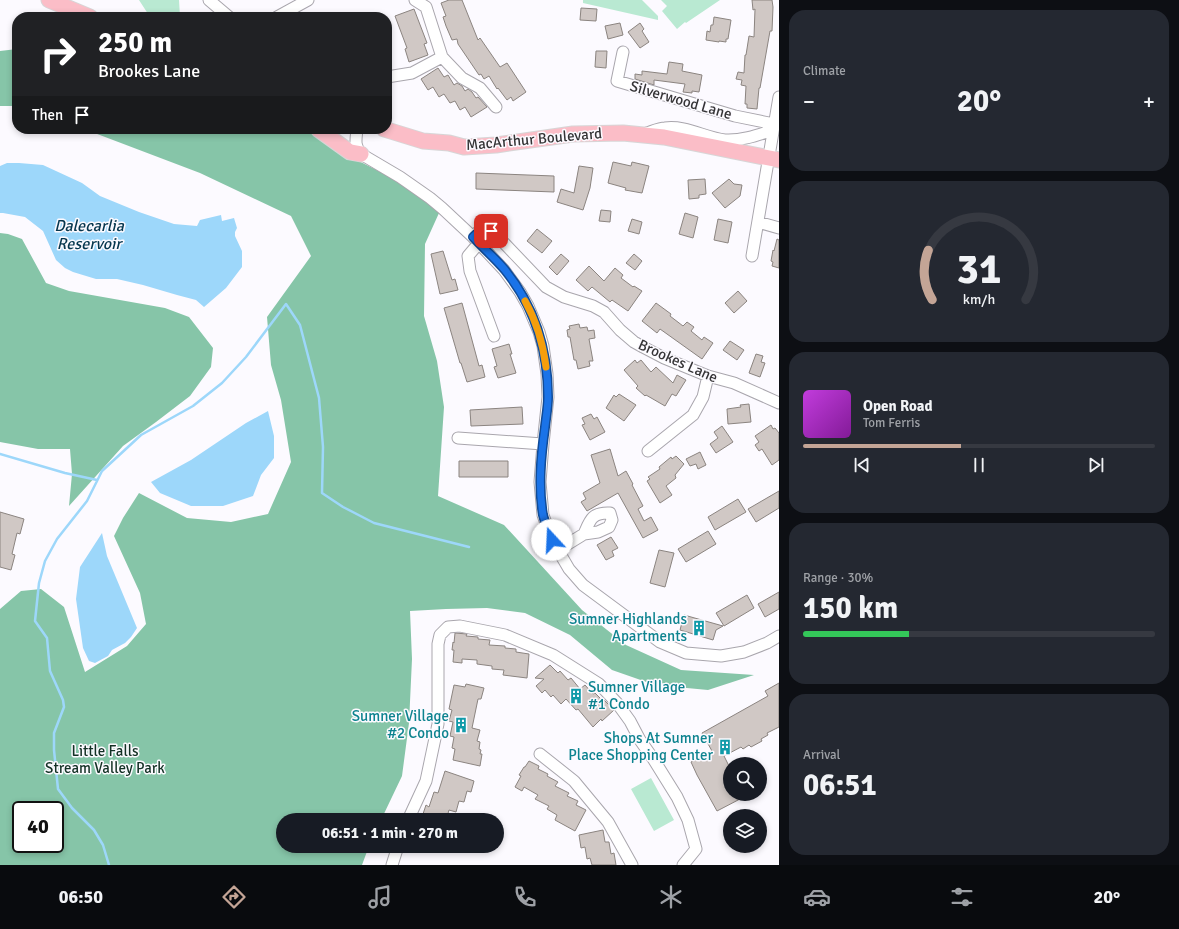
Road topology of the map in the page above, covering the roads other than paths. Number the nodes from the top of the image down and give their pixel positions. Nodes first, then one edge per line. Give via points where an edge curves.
1 (49, 0) edge
2 (209, 0) edge
3 (308, 0) edge
4 (415, 0) edge
5 (78, 12) edge
6 (223, 12) edge
7 (286, 12) edge
8 (623, 52) dead end
9 (442, 57) junction
10 (392, 76) edge
11 (779, 97) edge
12 (496, 107) dead end
13 (774, 127) junction
14 (392, 132) edge
15 (325, 134) edge
16 (357, 134) edge
17 (641, 135) junction
18 (361, 154) junction
19 (774, 159) edge
20 (758, 222) junction
21 (779, 228) edge
22 (476, 240) junction
23 (752, 256) dead end
24 (494, 336) dead end
25 (708, 376) junction
26 (779, 403) edge
27 (458, 438) dead end
28 (543, 444) junction
29 (648, 450) dead end
30 (584, 534) dead end
31 (558, 550) junction
32 (779, 636) edge
33 (540, 754) dead end
34 (411, 813) edge
35 (396, 853) edge
36 (392, 865) edge
37 (632, 865) edge
38 (683, 865) edge

1 - 5 main road
2 - 6 street
3 - 7 street
4 - 9 street via 426,7
8 - 13 street, Silverwood Lane via 617,81
9 - 10 street via 412,73
9 - 12 street via 462,78 480,88
11 - 13 street
13 - 17 street via 743,139 732,140 685,129 665,128
13 - 19 street
14 - 17 main road, MacArthur Boulevard via 422,141 464,147 573,134
15 - 18 main road via 350,152
16 - 18 street via 356,148
17 - 19 main road, MacArthur Boulevard via 664,137
18 - 22 street via 430,198
19 - 20 street
20 - 21 street
20 - 23 street
22 - 24 street via 468,256 470,271
22 - 25 street, Brookes Lane via 480,230 491,231 546,287 564,297 604,312 634,342 664,358
22 - 28 street via 513,282 528,306 539,332 545,360 548,398
25 - 26 street, Brookes Lane via 734,383
25 - 29 street via 703,397 693,415
27 - 28 street
28 - 31 street via 540,482 543,515
30 - 31 street
31 - 32 street via 569,569 583,585 660,642 686,653 720,656 744,652
33 - 37 street via 574,781 608,822
34 - 38 street via 426,781 438,724 440,635 448,627 460,626 505,635 553,655 599,684 608,693 630,721 688,820 696,849
35 - 36 street

